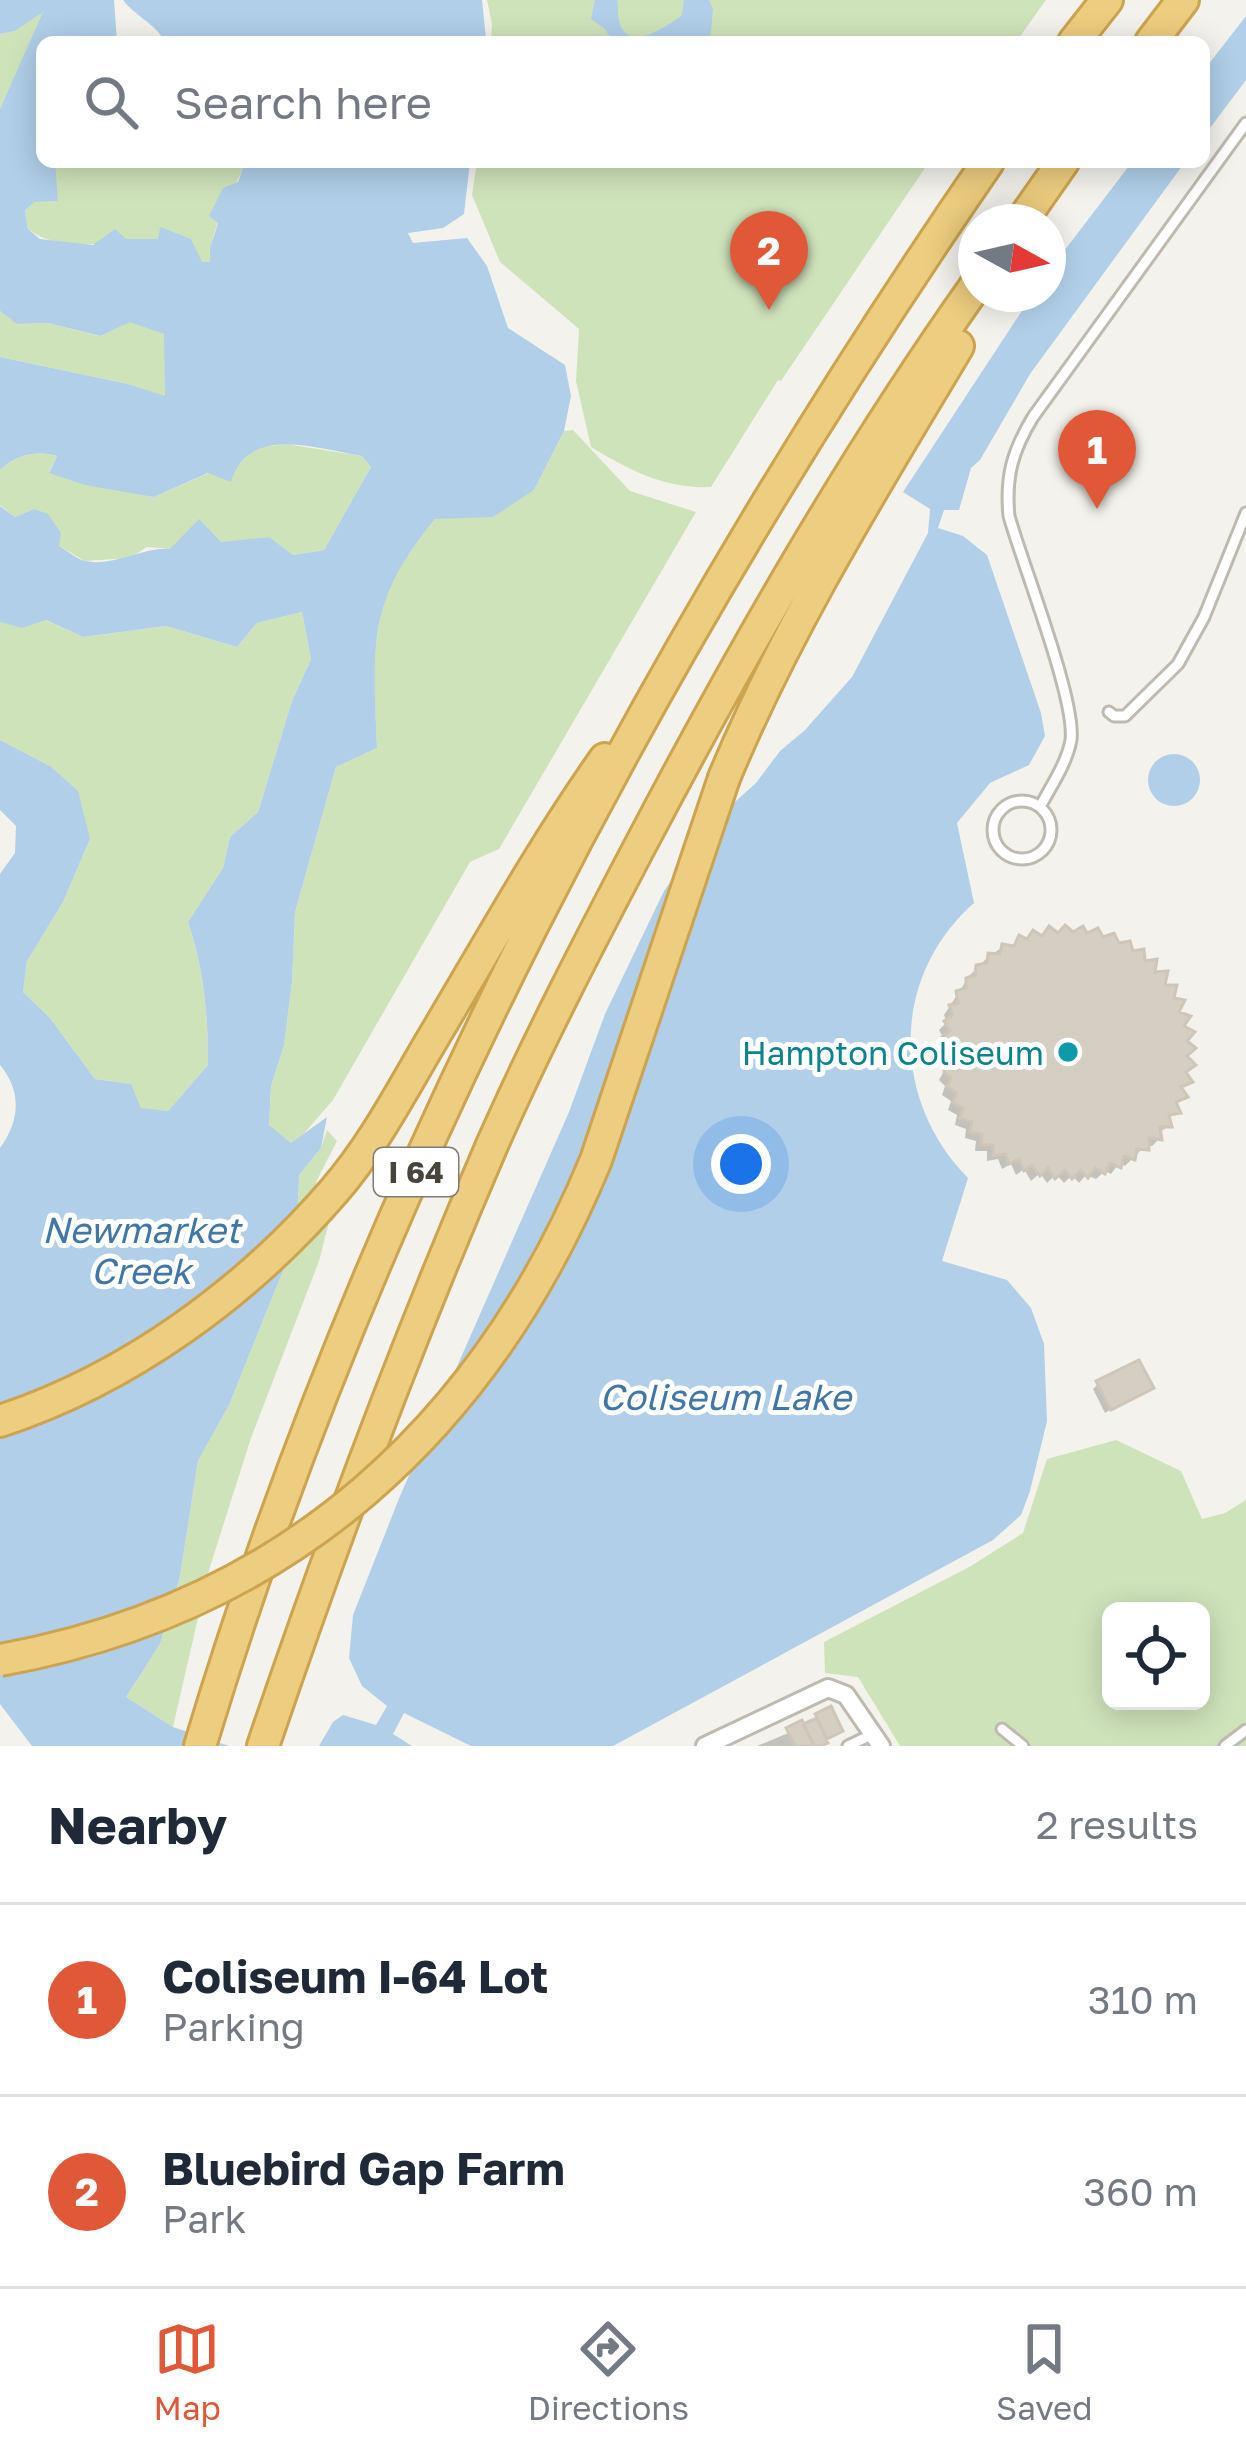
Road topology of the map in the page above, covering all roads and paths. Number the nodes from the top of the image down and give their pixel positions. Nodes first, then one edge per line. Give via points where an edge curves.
1 (1107, 0) edge
2 (1183, 0) edge
3 (1079, 36) edge
4 (1156, 36) edge
5 (1246, 123) edge
6 (984, 168) edge
7 (1061, 168) edge
8 (1062, 168) edge
9 (1034, 204) edge
10 (1042, 204) edge
11 (959, 312) edge
12 (978, 312) edge
13 (1246, 513) edge
14 (692, 636) junction
15 (1109, 712) dead end
16 (1040, 807) junction
17 (0, 1421) edge
18 (0, 1660) edge
19 (1002, 1729) dead end
20 (1246, 1730) edge
21 (266, 1738) edge
22 (877, 1740) edge
23 (202, 1741) edge
24 (705, 1746) edge
25 (848, 1746) edge
26 (1023, 1746) edge
27 (1225, 1746) edge

1 - 3 highway
2 - 4 highway
5 - 16 lane via 1033,417 1010,463 1009,516 1072,733
6 - 14 highway, I 64 via 845,379
7 - 9 highway
8 - 10 highway
11 - 21 highway, I 64 via 789,574 549,1024 423,1314
12 - 18 highway, bridge via 770,673 724,778 596,1160 512,1327 420,1441 308,1535 129,1627
13 - 15 lane via 1178,664 1125,716
14 - 17 highway via 563,819 336,1190 200,1316 109,1373
14 - 23 highway, I 64 via 523,949 382,1246 292,1469
16 - 16 lane via 1050,822 1046,847 1032,858 1006,855 992,832 998,814 1012,802
19 - 26 lane
20 - 27 lane
22 - 24 street via 847,1695 828,1688
22 - 25 lane

